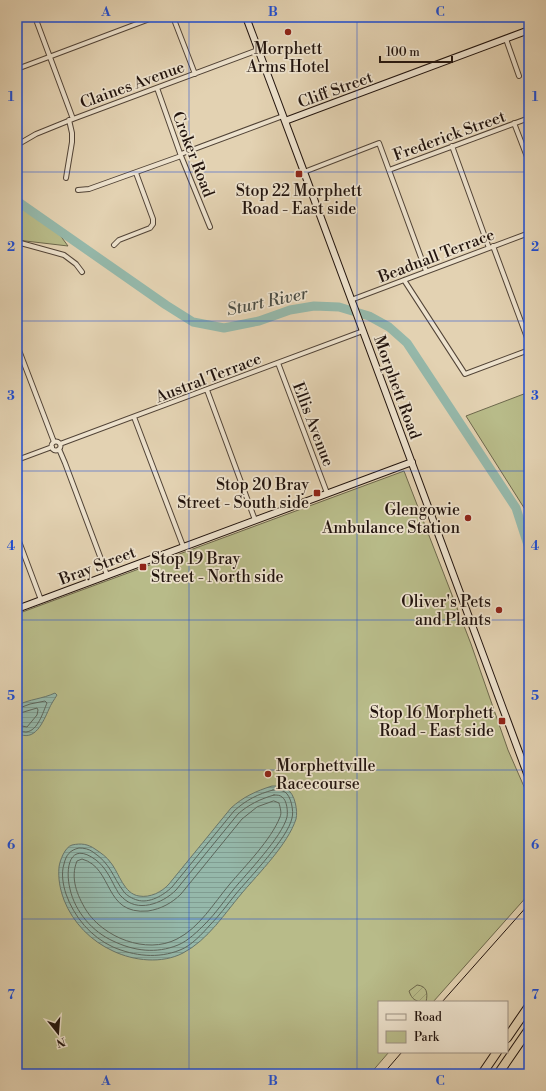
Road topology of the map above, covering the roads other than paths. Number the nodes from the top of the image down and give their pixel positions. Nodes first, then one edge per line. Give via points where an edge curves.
1 (35, 17) edge
2 (155, 17) edge
3 (173, 17) edge
4 (246, 17) edge
5 (529, 30) edge
6 (506, 39) junction
7 (258, 50) junction
8 (49, 57) junction
9 (17, 69) edge
10 (195, 74) junction
11 (519, 76) dead end
12 (157, 88) junction
13 (529, 118) edge
14 (284, 119) junction
15 (71, 120) junction
16 (514, 123) junction
17 (17, 145) edge
18 (452, 146) junction
19 (181, 155) junction
20 (529, 162) edge
21 (389, 170) junction
22 (136, 172) junction
23 (304, 172) junction
24 (66, 178) dead end
25 (78, 190) dead end
26 (210, 228) dead end
27 (529, 233) edge
28 (17, 242) edge
29 (114, 245) dead end
30 (491, 247) junction
31 (426, 271) junction
32 (82, 272) dead end
33 (404, 280) junction
34 (352, 302) junction
35 (363, 331) junction
36 (529, 343) edge
37 (17, 345) edge
38 (529, 350) edge
39 (278, 363) junction
40 (207, 390) junction
41 (134, 417) junction
42 (54, 442) junction
43 (60, 444) junction
44 (52, 447) junction
45 (59, 449) junction
46 (17, 460) edge
47 (412, 462) junction
48 (327, 493) junction
49 (255, 520) junction
50 (17, 536) edge
51 (183, 546) junction
52 (107, 575) junction
53 (40, 600) junction
54 (17, 608) edge
55 (525, 767) junction
56 (529, 774) edge
57 (529, 779) edge
58 (529, 1006) edge
59 (529, 1029) edge
60 (508, 1037) edge
61 (496, 1053) edge
62 (500, 1073) edge
63 (482, 1074) edge

1 - 8 street
2 - 8 street
3 - 10 street
4 - 7 main road, Morphett Road
5 - 6 main road, Cliff Street
6 - 11 street
6 - 14 main road, Cliff Street
7 - 10 street, Claines Avenue
7 - 14 main road, Morphett Road
8 - 9 street
8 - 15 street
10 - 12 street, Claines Avenue
12 - 15 street, Claines Avenue
12 - 19 street, Croker Road
13 - 16 street, Frederick Street
14 - 19 street
14 - 23 main road, Morphett Road
15 - 17 street, Claines Avenue
15 - 24 street via 72,142
16 - 18 street, Frederick Street
16 - 20 street
18 - 21 street, Frederick Street
18 - 30 street
19 - 22 street
19 - 26 street, Croker Road
21 - 23 street, Frederick Street via 379,143
21 - 31 street
22 - 25 street via 89,189
22 - 29 street via 153,224 150,228 119,240
23 - 34 main road, Morphett Road
27 - 30 street, Beadnall Terrace
28 - 32 street via 64,255
30 - 31 street, Beadnall Terrace
30 - 36 street
31 - 33 street, Beadnall Terrace
33 - 34 street, Beadnall Terrace
33 - 38 street via 465,374
34 - 35 main road, Morphett Road
35 - 39 street, Austral Terrace
35 - 47 main road, Morphett Road
37 - 42 street
39 - 40 street, Austral Terrace
39 - 48 street, Ellis Avenue
40 - 41 street, Austral Terrace
40 - 49 street
41 - 43 street, Austral Terrace
41 - 51 street
42 - 43 street
42 - 44 street
43 - 45 street
44 - 45 street via 55,450
44 - 46 street
45 - 52 street
47 - 48 main road, Bray Street
47 - 55 main road, Morphett Road
48 - 49 main road, Bray Street
49 - 51 main road, Bray Street
50 - 53 street
51 - 52 main road, Bray Street
52 - 53 main road, Bray Street
53 - 54 main road, Bray Street
55 - 56 main road, Morphett Road
55 - 57 main road, Morphett Road
58 - 60 highway
59 - 62 highway
61 - 63 highway

